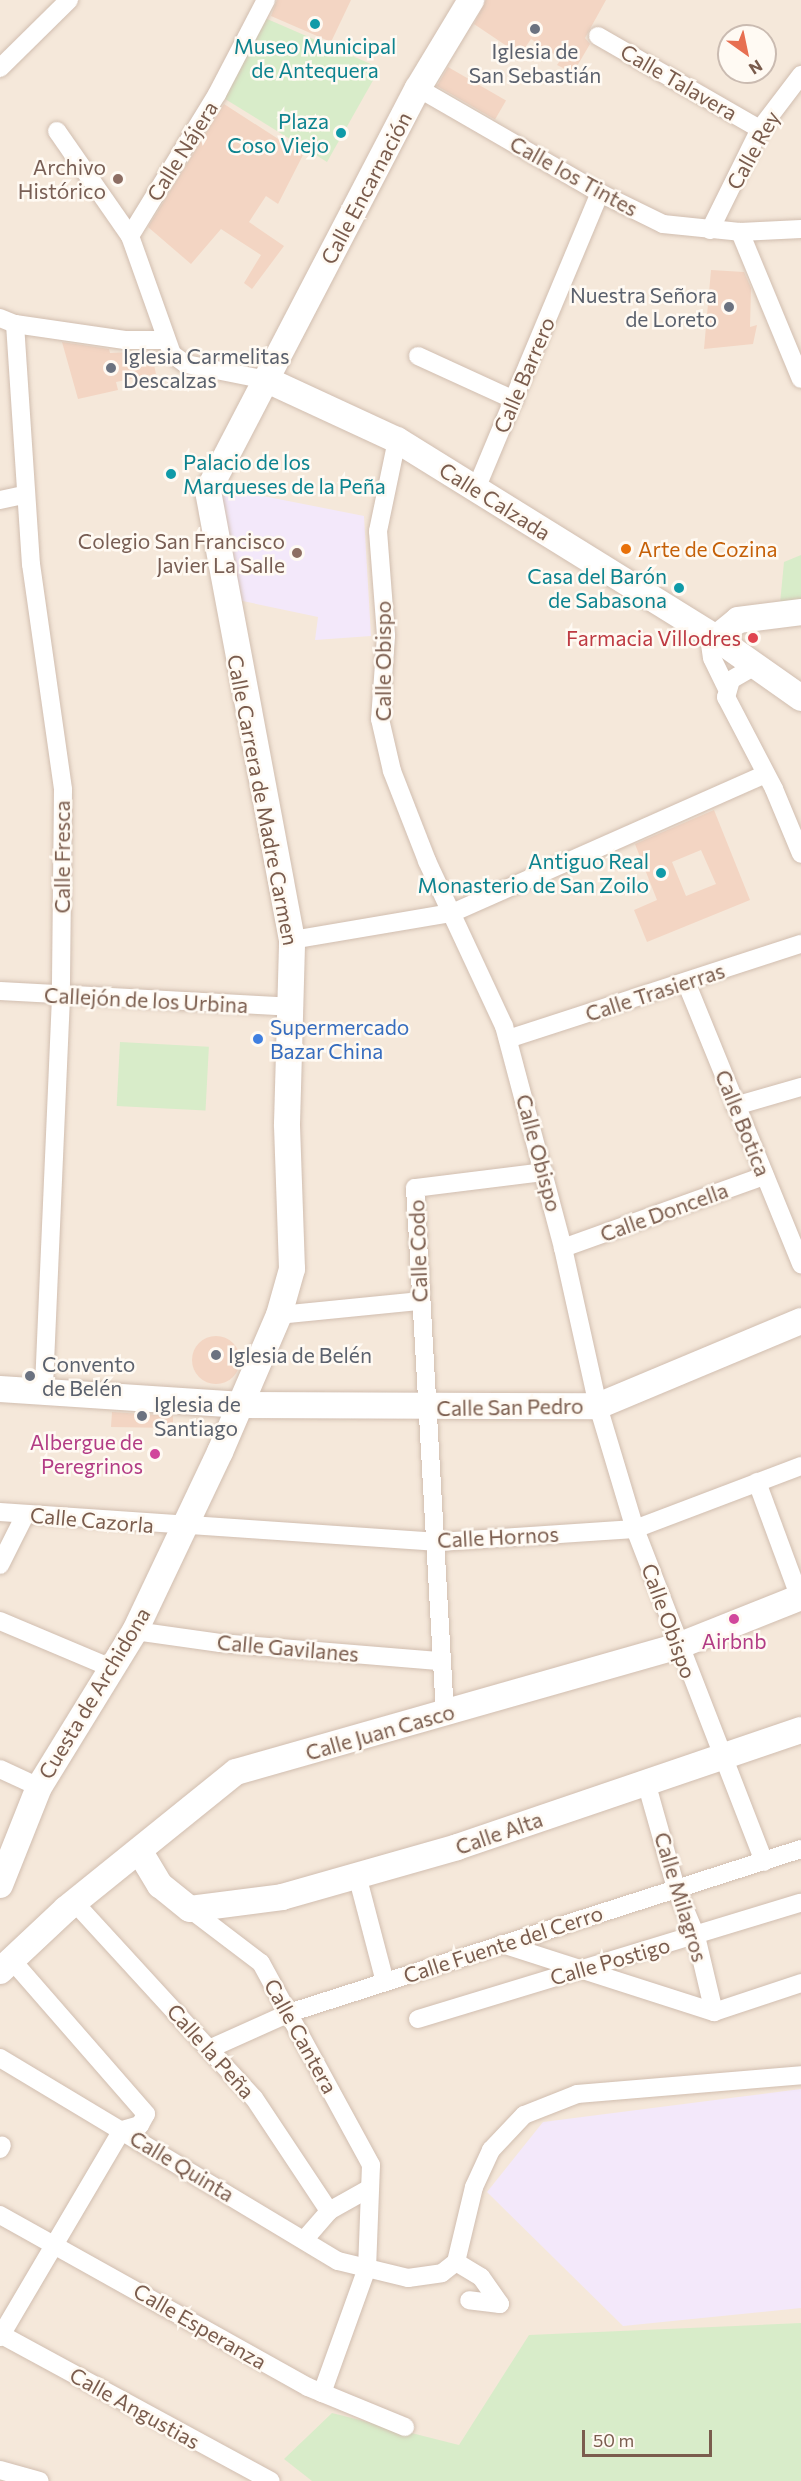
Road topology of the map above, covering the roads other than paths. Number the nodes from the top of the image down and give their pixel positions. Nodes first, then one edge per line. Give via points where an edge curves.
1 (69, 0) edge
2 (266, 0) edge
3 (471, 0) edge
4 (598, 36) dead end
5 (0, 68) edge
6 (801, 75) edge
7 (418, 88) junction
8 (760, 129) junction
9 (57, 131) dead end
10 (600, 193) junction
11 (801, 229) edge
12 (710, 230) junction
13 (740, 232) junction
14 (130, 236) junction
15 (7, 321) edge
16 (164, 340) junction
17 (418, 356) dead end
18 (801, 379) edge
19 (267, 380) junction
20 (514, 400) junction
21 (397, 440) junction
22 (476, 489) junction
23 (24, 495) junction
24 (0, 500) edge
25 (801, 612) edge
26 (683, 618) junction
27 (747, 618) junction
28 (716, 638) junction
29 (755, 666) junction
30 (726, 687) junction
31 (801, 698) edge
32 (763, 775) junction
33 (801, 854) edge
34 (452, 913) junction
35 (292, 940) junction
36 (801, 944) edge
37 (686, 982) junction
38 (0, 991) edge
39 (61, 997) junction
40 (291, 1007) junction
41 (508, 1039) junction
42 (801, 1087) edge
43 (735, 1107) junction
44 (544, 1172) junction
45 (764, 1176) junction
46 (564, 1248) junction
47 (801, 1264) edge
48 (419, 1301) junction
49 (279, 1315) junction
50 (801, 1321) edge
51 (0, 1389) edge
52 (44, 1392) junction
53 (238, 1405) junction
54 (598, 1406) junction
55 (428, 1409) junction
56 (801, 1466) edge
57 (757, 1482) junction
58 (0, 1512) edge
59 (25, 1515) junction
60 (183, 1528) junction
61 (635, 1529) junction
62 (439, 1542) junction
63 (0, 1565) edge
64 (801, 1598) edge
65 (0, 1621) edge
66 (135, 1631) junction
67 (678, 1646) junction
68 (441, 1661) junction
69 (111, 1668) junction
70 (446, 1714) junction
71 (801, 1730) edge
72 (722, 1759) junction
73 (0, 1769) edge
74 (646, 1782) junction
75 (39, 1787) junction
76 (801, 1849) edge
77 (140, 1852) junction
78 (764, 1862) junction
79 (358, 1879) junction
80 (0, 1885) edge
81 (676, 1888) junction
82 (801, 1903) edge
83 (76, 1904) junction
84 (190, 1909) junction
85 (696, 1936) junction
86 (502, 1944) junction
87 (4, 1962) edge
88 (580, 1969) junction
89 (385, 1982) junction
90 (801, 1983) edge
91 (714, 2012) junction
92 (289, 2013) junction
93 (418, 2019) dead end
94 (209, 2049) junction
95 (0, 2058) edge
96 (801, 2075) edge
97 (122, 2130) junction
98 (370, 2188) junction
99 (329, 2211) junction
100 (0, 2215) edge
101 (304, 2240) junction
102 (53, 2242) junction
103 (456, 2262) junction
104 (367, 2268) junction
105 (469, 2300) dead end
106 (0, 2335) edge
107 (322, 2393) junction
108 (405, 2427) dead end
109 (0, 2470) edge
110 (40, 2481) edge
111 (271, 2481) edge

1 - 5 street
2 - 14 street, Calle Nájera via 217,94
3 - 7 street, Calle Encarnación
4 - 8 street, Calle Talavera
6 - 8 street, Calle Rey
7 - 10 street, Calle los Tintes
7 - 19 street, Calle Encarnación
8 - 12 street, Calle Rey
9 - 14 street
10 - 12 street, Calle los Tintes via 663,224
10 - 20 street, Calle Barrero
11 - 13 street, Calle los Tintes
12 - 13 street, Calle los Tintes
13 - 18 street
14 - 16 street
15 - 16 street via 125,340
15 - 23 street, Calle Fresca
16 - 19 street via 172,354 186,364
17 - 20 street
19 - 21 street, Calle Calzada
19 - 35 street, Calle Carrera de Madre Carmen via 208,491
20 - 22 street, Calle Barrero
21 - 22 street, Calle Calzada
21 - 34 street, Calle Obispo via 378,531 386,636 380,719 392,771
22 - 26 street, Calle Calzada
23 - 24 street
23 - 39 street, Calle Fresca via 63,790
25 - 27 street
26 - 27 street
26 - 28 street, Calle Calzada
27 - 28 street
28 - 29 street, Calle Calzada
28 - 30 street via 710,644 712,658
29 - 30 street via 738,674
29 - 31 street, Calle Calzada
30 - 32 street
32 - 33 street via 774,789
32 - 34 street
34 - 35 street
34 - 41 street, Calle Obispo
35 - 40 street, Calle Carrera de Madre Carmen
36 - 37 street, Calle Trasierras
37 - 41 street, Calle Trasierras
37 - 43 street, Calle Botica
38 - 39 street, Callejón de los Urbina
39 - 40 street, Callejón de los Urbina
39 - 52 street, Calle Fresca
40 - 49 street, Calle Carrera de Madre Carmen via 287,1124 293,1262
41 - 44 street, Calle Obispo
42 - 43 street
43 - 45 street, Calle Botica
44 - 46 street, Calle Obispo
44 - 48 street, Calle Codo via 415,1188
45 - 46 street, Calle Doncella
45 - 47 street, Calle Botica
46 - 54 street, Calle Obispo
48 - 49 street
48 - 55 street, Calle Codo
49 - 53 street, Calle Carrera de Madre Carmen
50 - 54 street, Calle San Pedro
51 - 52 street, Calle San Pedro
52 - 53 street, Calle San Pedro
53 - 55 street, Calle San Pedro
53 - 60 street, Cuesta de Archidona
54 - 55 street, Calle San Pedro
54 - 61 street, Calle Obispo
55 - 62 street, Calle Codo
56 - 57 street, Calle Hornos
57 - 61 street, Calle Hornos
57 - 64 street
58 - 59 street, Calle Cazorla
59 - 60 street, Calle Cazorla
59 - 63 street
60 - 62 street, Calle Hornos
60 - 66 street, Cuesta de Archidona
61 - 62 street, Calle Hornos
61 - 67 street, Calle Obispo
62 - 68 street, Calle Codo
64 - 67 street, Calle Juan Casco
65 - 69 street
66 - 68 street, Calle Gavilanes via 220,1643
66 - 69 street, Cuesta de Archidona
67 - 70 street, Calle Juan Casco
67 - 72 street, Calle Obispo
68 - 70 street, Calle Codo
69 - 75 street, Cuesta de Archidona
70 - 77 street, Calle Juan Casco via 236,1772
71 - 72 street, Calle Alta
72 - 74 street, Calle Alta
72 - 78 street, Calle Obispo
73 - 75 street
74 - 79 street, Calle Alta
74 - 81 street, Calle Milagros
75 - 80 street, Cuesta de Archidona
76 - 78 street, Calle Fuente del Cerro
77 - 83 street, Calle Juan Casco
77 - 84 street, Calle Cantera via 160,1885
78 - 81 street, Calle Fuente del Cerro
79 - 84 street, Calle Alta via 282,1897
79 - 89 street
81 - 85 street, Calle Milagros
81 - 86 street, Calle Fuente del Cerro
82 - 85 street, Calle Postigo
83 - 87 street, Calle Juan Casco
83 - 94 street, Calle la Peña
84 - 92 street, Calle Cantera via 261,1963
85 - 88 street, Calle Postigo
85 - 91 street, Calle Milagros
86 - 88 street
86 - 89 street, Calle Fuente del Cerro
87 - 97 street via 146,2114 140,2125
88 - 91 street
88 - 93 street, Calle Postigo
89 - 92 street, Calle Fuente del Cerro
90 - 91 street
92 - 94 street, Calle Fuente del Cerro
92 - 98 street, Calle Cantera via 371,2165
94 - 99 street, Calle la Peña via 254,2098
95 - 97 street, Calle Quinta
96 - 103 street via 577,2094 524,2115 491,2150 474,2187
97 - 101 street, Calle Quinta
97 - 102 street
98 - 99 street
98 - 104 street, Calle Cantera
99 - 101 street
100 - 102 street, Calle Esperanza
101 - 104 street, Calle Quinta via 338,2261
102 - 106 street
102 - 107 street, Calle Esperanza
103 - 104 street, Calle Quinta via 442,2272 408,2278
103 - 105 street via 481,2277 500,2304
104 - 107 street, Calle Cantera
106 - 111 street, Calle Angustias
107 - 108 street, Calle Esperanza
109 - 110 street

